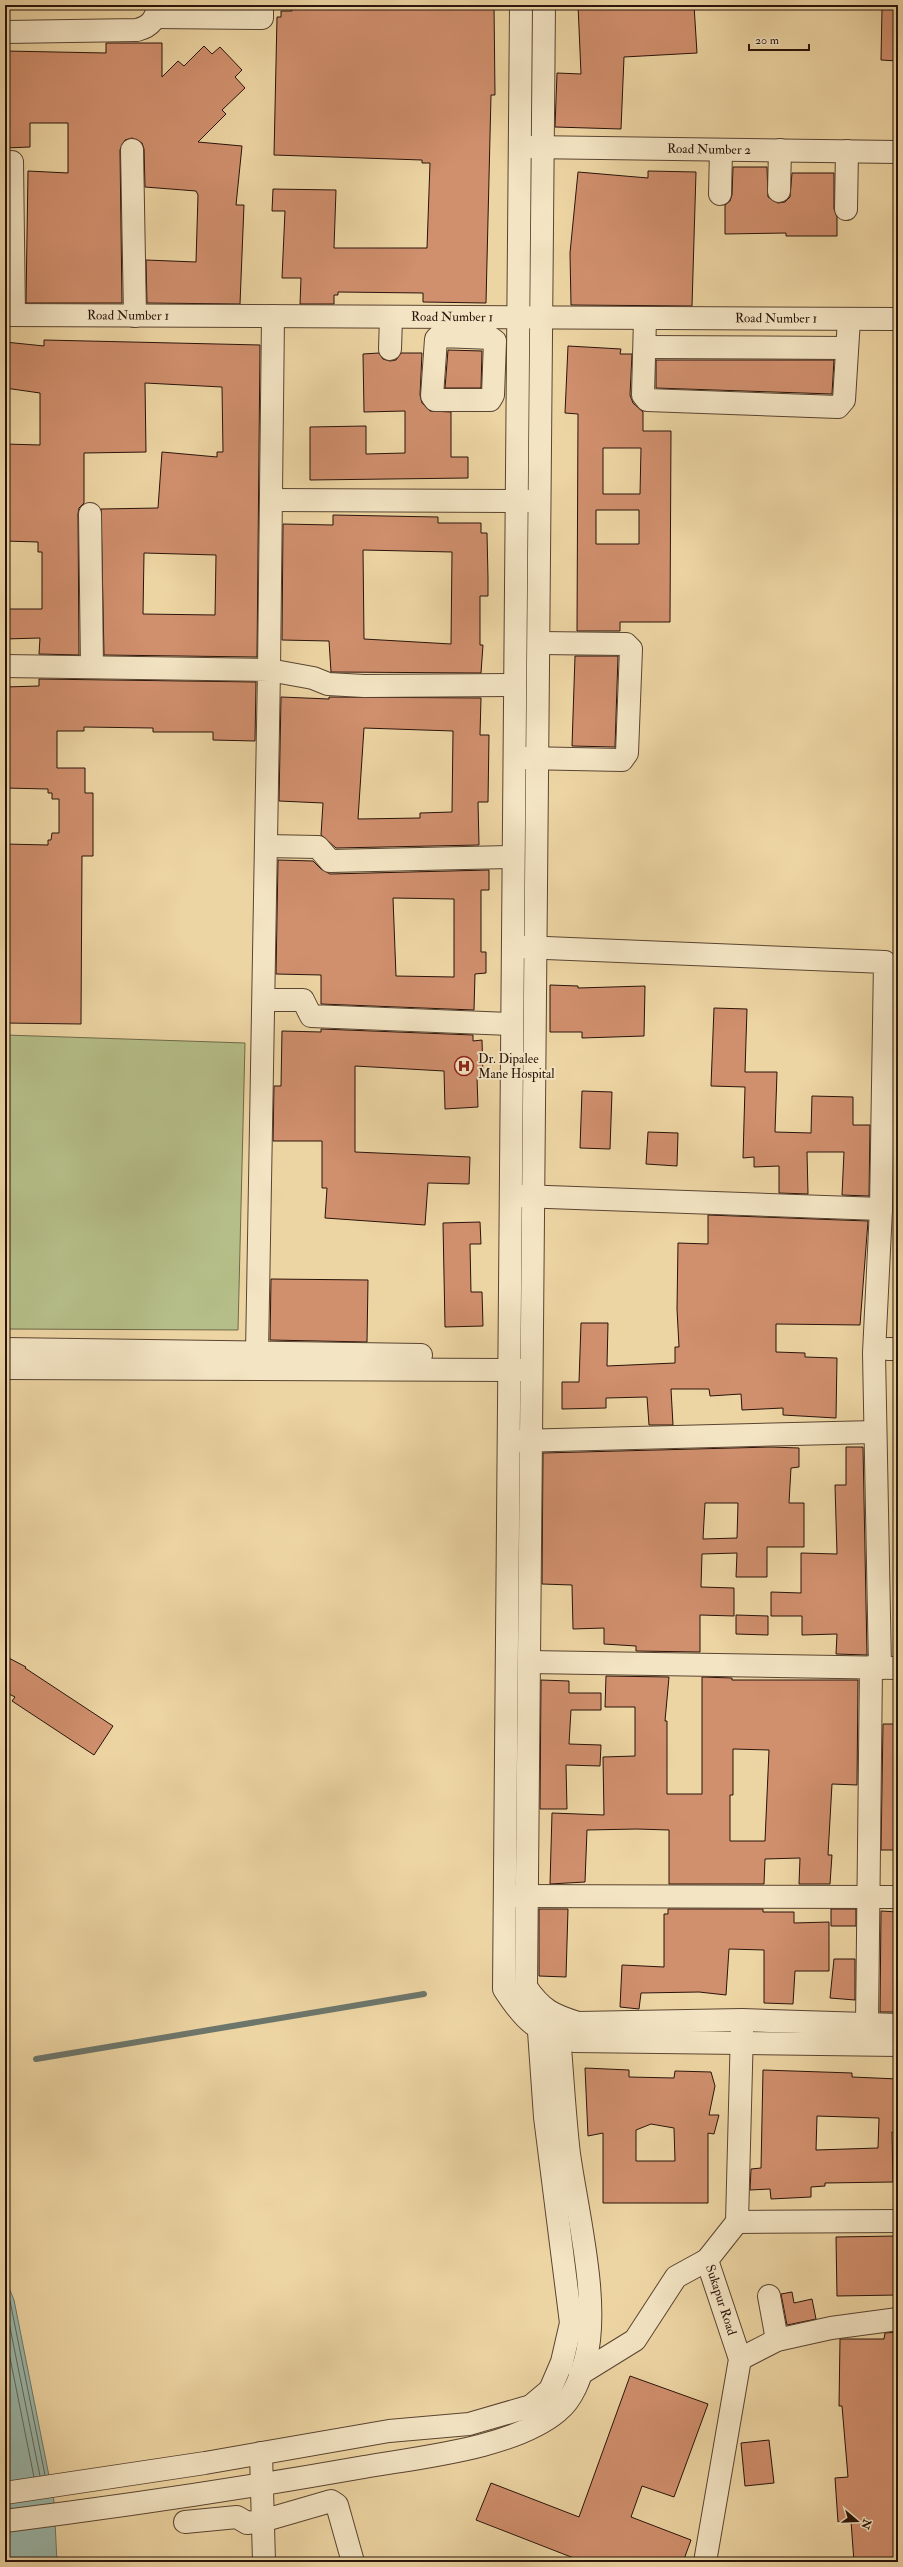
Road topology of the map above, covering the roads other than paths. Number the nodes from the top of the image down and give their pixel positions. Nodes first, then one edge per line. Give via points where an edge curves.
1 (262, 5) edge
2 (521, 5) edge
3 (544, 5) edge
4 (157, 11) edge
5 (5, 32) edge
6 (520, 147) junction
7 (543, 147) junction
8 (132, 150) dead end
9 (721, 150) junction
10 (780, 150) junction
11 (847, 151) junction
12 (898, 152) edge
13 (12, 162) dead end
14 (779, 191) dead end
15 (720, 194) dead end
16 (846, 208) dead end
17 (9, 315) edge
18 (135, 316) junction
19 (273, 316) junction
20 (391, 317) junction
21 (427, 317) junction
22 (518, 318) junction
23 (541, 318) junction
24 (645, 318) junction
25 (849, 319) junction
26 (898, 319) edge
27 (645, 347) junction
28 (847, 348) junction
29 (390, 349) dead end
30 (425, 375) dead end
31 (271, 500) junction
32 (517, 501) junction
33 (540, 501) junction
34 (90, 514) dead end
35 (539, 643) junction
36 (5, 666) edge
37 (92, 667) junction
38 (269, 670) junction
39 (515, 685) junction
40 (514, 758) junction
41 (537, 758) junction
42 (266, 846) junction
43 (513, 857) junction
44 (513, 946) junction
45 (536, 947) junction
46 (264, 1000) junction
47 (512, 1024) junction
48 (510, 1196) junction
49 (533, 1196) junction
50 (881, 1209) junction
51 (5, 1349) edge
52 (257, 1352) junction
53 (520, 1363) junction
54 (5, 1368) edge
55 (874, 1432) junction
56 (530, 1440) junction
57 (509, 1441) junction
58 (529, 1662) junction
59 (883, 1668) edge
60 (527, 1895) junction
61 (505, 1896) junction
62 (868, 1896) junction
63 (898, 1897) edge
64 (538, 2004) junction
65 (742, 2020) junction
66 (867, 2025) junction
67 (898, 2025) edge
68 (538, 2027) junction
69 (559, 2027) junction
70 (742, 2044) junction
71 (898, 2045) edge
72 (898, 2221) edge
73 (737, 2222) junction
74 (708, 2260) junction
75 (769, 2296) dead end
76 (898, 2319) edge
77 (777, 2340) junction
78 (740, 2358) junction
79 (580, 2374) junction
80 (261, 2453) junction
81 (262, 2484) junction
82 (5, 2493) edge
83 (5, 2521) edge
84 (262, 2521) junction
85 (184, 2522) dead end
86 (264, 2562) edge
87 (353, 2562) edge
88 (705, 2562) edge

1 - 4 street via 262,18
2 - 6 street
3 - 7 street
4 - 5 street via 149,27 137,30
6 - 7 street, Road Number 2
6 - 22 street
7 - 9 street, Road Number 2
7 - 23 street
8 - 18 street
9 - 10 street, Road Number 2
9 - 15 street
10 - 11 street, Road Number 2
10 - 14 street
11 - 12 street, Road Number 2
11 - 16 street
13 - 17 street
17 - 18 street, Road Number 1
18 - 19 street, Road Number 1
19 - 20 street, Road Number 1
19 - 31 street
20 - 21 street, Road Number 1
20 - 29 street
21 - 22 street, Road Number 1 via 467,327
21 - 30 street
22 - 23 street, Road Number 1
22 - 32 street
23 - 24 street, Road Number 1
23 - 33 street
24 - 25 street, Road Number 1
24 - 27 street
25 - 26 street, Road Number 1
25 - 28 street
27 - 28 street
27 - 28 street via 643,395 647,400 838,407 844,400
31 - 32 street
31 - 38 street
32 - 33 street
32 - 39 street
33 - 35 street
34 - 37 street
35 - 41 street
35 - 41 street via 626,644 631,649 627,753 622,760
36 - 37 street
37 - 38 street
38 - 39 street via 313,678 328,684 357,686
38 - 42 street
39 - 40 street
40 - 41 street
40 - 43 street
41 - 45 street
42 - 43 street via 318,848 330,861
42 - 46 street
43 - 44 street
44 - 45 street
44 - 47 street
45 - 49 street
45 - 50 street via 885,962
46 - 47 street via 303,1000 311,1016
46 - 52 street
47 - 48 street
48 - 49 street
48 - 53 street
49 - 50 street
49 - 53 street
50 - 55 street via 874,1353
51 - 52 street
52 - 53 street
53 - 54 street
53 - 56 street
53 - 57 street
55 - 56 street
55 - 59 street
56 - 57 street
56 - 58 street
57 - 61 street
58 - 59 street
58 - 60 street
59 - 62 street
60 - 61 street
60 - 62 street
60 - 64 street via 526,1987
61 - 68 street via 504,1989 522,2016
62 - 63 street
62 - 66 street
64 - 68 street
64 - 69 street
65 - 66 street
65 - 69 street via 578,2023
65 - 70 street
66 - 67 street
68 - 69 street
68 - 80 street via 546,2133 571,2323 562,2362 550,2390 531,2406 469,2424 389,2431
69 - 70 street via 574,2041
69 - 79 street via 569,2154 590,2299 590,2332
70 - 71 street
70 - 73 street
72 - 73 street
73 - 74 street, Sukapur Road
74 - 78 street, Sukapur Road
74 - 79 street via 676,2277 635,2340
75 - 77 street
76 - 77 street via 831,2328
77 - 78 street
78 - 88 street, Sukapur Road
79 - 81 street via 574,2392 559,2411 533,2427 501,2441 418,2458
80 - 81 street
80 - 82 street
81 - 83 street
81 - 84 street
84 - 85 street via 247,2523 237,2517
84 - 86 street
84 - 87 street via 331,2501 337,2505

